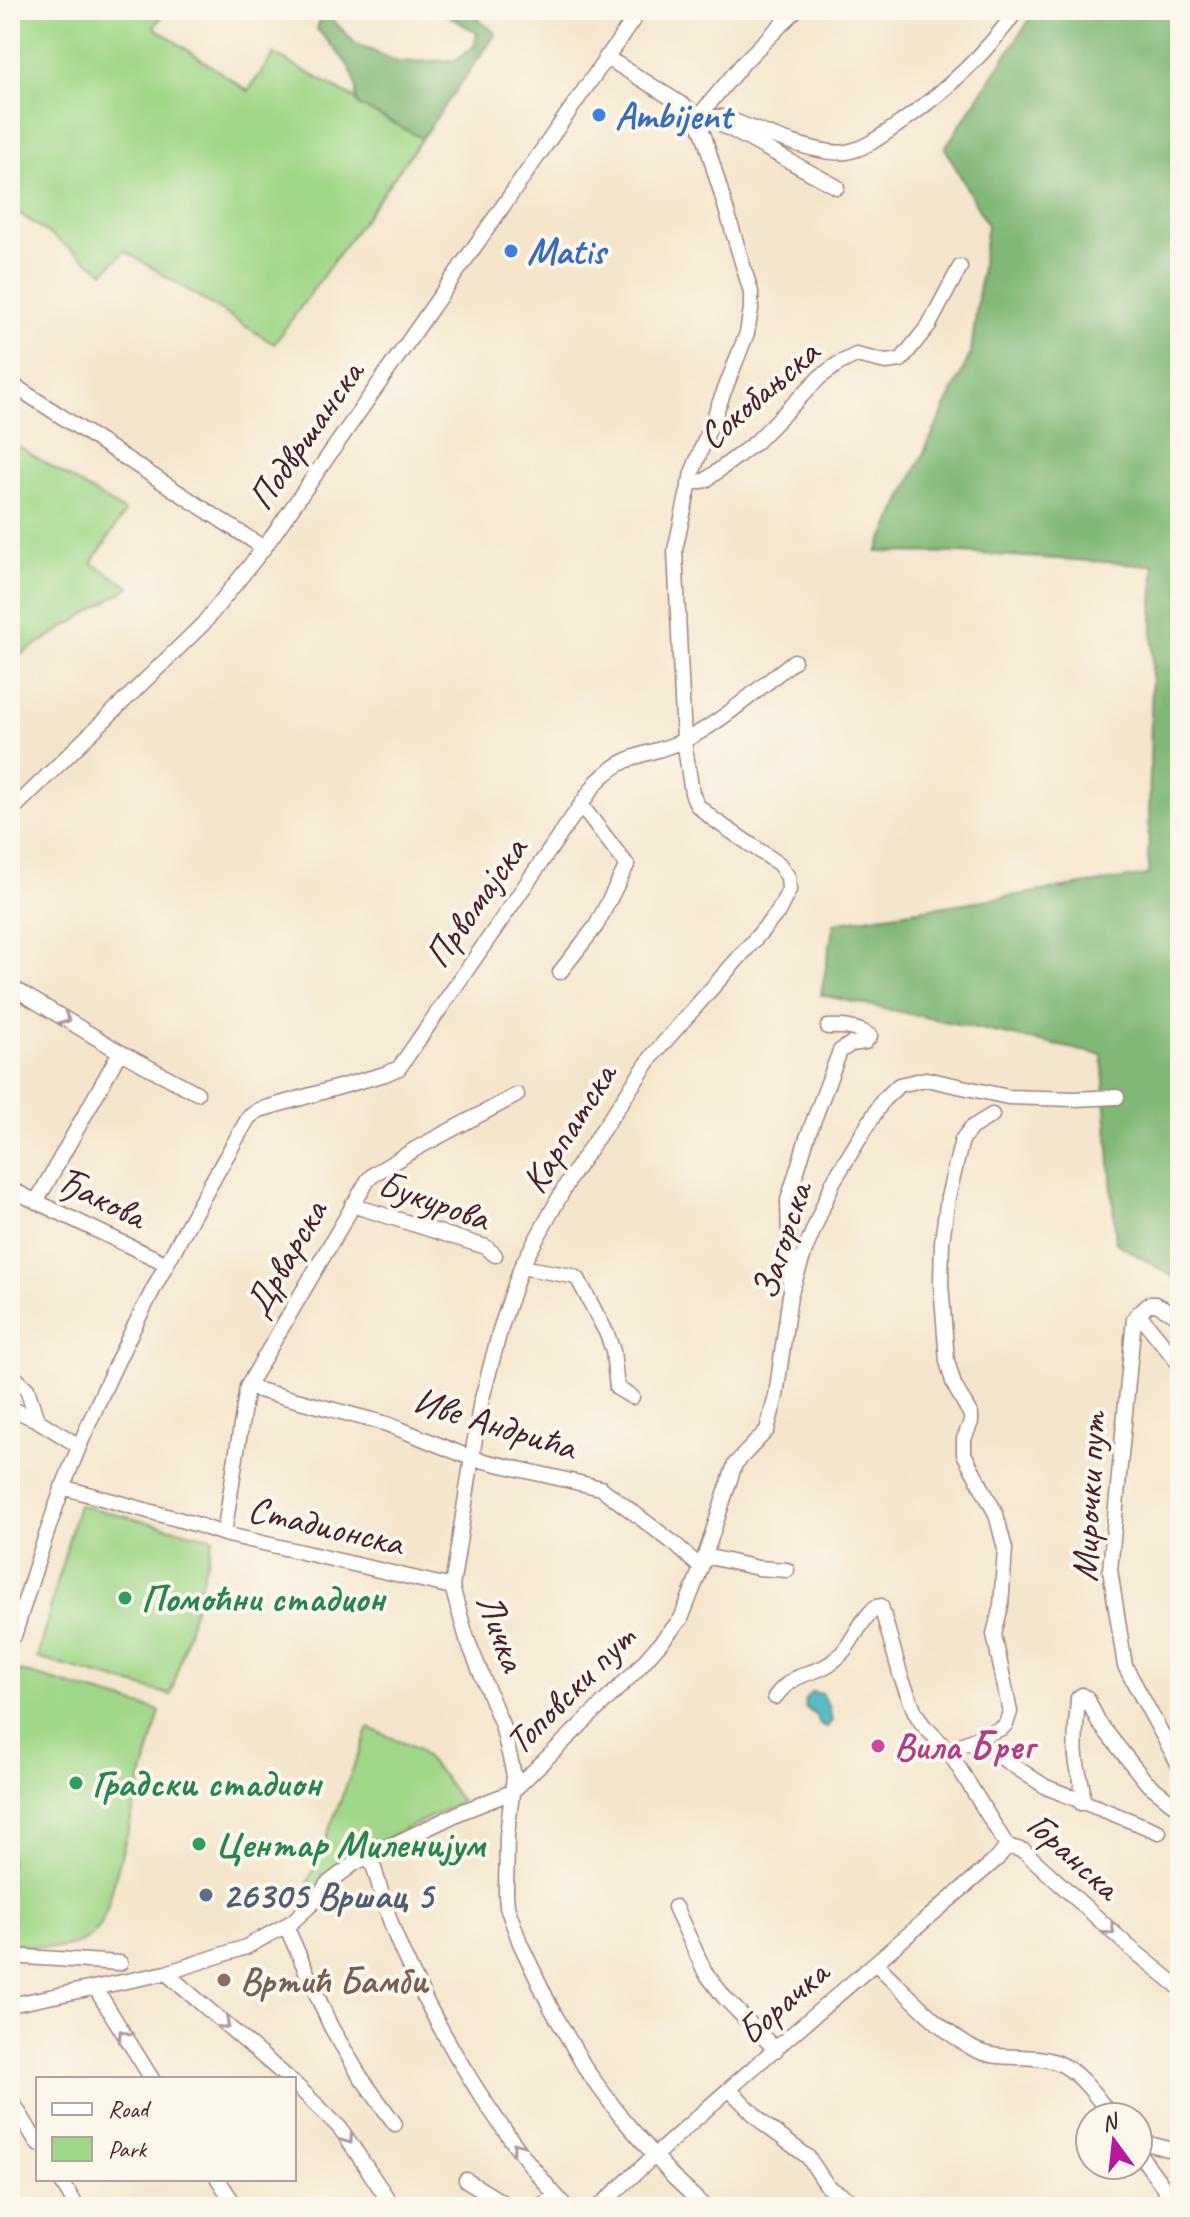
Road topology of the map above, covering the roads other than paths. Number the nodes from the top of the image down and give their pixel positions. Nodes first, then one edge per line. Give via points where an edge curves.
1 (640, 10) edge
2 (796, 10) edge
3 (1017, 10) edge
4 (606, 57) junction
5 (703, 117) junction
6 (837, 187) dead end
7 (960, 267) dead end
8 (10, 383) edge
9 (689, 484) junction
10 (264, 548) junction
11 (794, 661) dead end
12 (684, 741) junction
13 (581, 805) junction
14 (10, 812) edge
15 (560, 972) dead end
16 (10, 986) edge
17 (828, 1027) dead end
18 (120, 1052) junction
19 (197, 1093) dead end
20 (517, 1095) dead end
21 (1117, 1097) dead end
22 (992, 1115) dead end
23 (10, 1189) edge
24 (36, 1202) junction
25 (352, 1205) junction
26 (495, 1255) dead end
27 (165, 1263) junction
28 (521, 1267) junction
29 (790, 1295) junction
30 (1138, 1313) junction
31 (1180, 1317) edge
32 (1180, 1365) edge
33 (10, 1373) edge
34 (247, 1387) junction
35 (632, 1397) dead end
36 (10, 1408) edge
37 (37, 1420) junction
38 (79, 1446) junction
39 (471, 1458) junction
40 (62, 1487) junction
41 (224, 1534) junction
42 (703, 1562) junction
43 (787, 1570) dead end
44 (452, 1587) junction
45 (672, 1632) joint
46 (12, 1635) edge
47 (775, 1697) dead end
48 (969, 1743) junction
49 (948, 1750) junction
50 (1180, 1767) edge
51 (512, 1792) junction
52 (1081, 1803) junction
53 (1180, 1809) edge
54 (1159, 1832) dead end
55 (1007, 1846) junction
56 (370, 1855) junction
57 (675, 1907) dead end
58 (289, 1924) junction
59 (10, 1956) edge
60 (120, 1963) dead end
61 (875, 1963) junction
62 (166, 1973) junction
63 (1180, 1988) edge
64 (96, 1989) junction
65 (10, 2005) edge
66 (776, 2050) junction
67 (151, 2077) edge
68 (287, 2077) edge
69 (296, 2085) edge
70 (730, 2090) junction
71 (10, 2098) edge
72 (1099, 2101) edge
73 (395, 2124) dead end
74 (36, 2141) edge
75 (1154, 2145) edge
76 (1180, 2152) edge
77 (655, 2155) junction
78 (1154, 2174) edge
79 (466, 2180) dead end
80 (61, 2181) edge
81 (219, 2181) edge
82 (561, 2202) edge
83 (77, 2207) edge
84 (236, 2207) edge
85 (393, 2207) edge
86 (510, 2207) edge
87 (537, 2207) edge
88 (599, 2207) edge
89 (705, 2207) edge
90 (862, 2207) edge
91 (1178, 2207) edge

1 - 4 street, Подвршанска
2 - 5 street via 745,61
3 - 5 street via 994,42 935,99 875,141 844,153 816,149 723,117
4 - 5 street
4 - 10 street, Подвршанска
5 - 6 street
5 - 9 street via 751,292 751,309 747,333
7 - 9 street, Сокобањска via 929,325 901,360 856,355 838,364 756,442 706,480
8 - 10 street
9 - 12 street via 675,550
10 - 14 street, Подвршанска via 203,624
11 - 12 street, Првомајска
12 - 13 street, Првомајска via 616,765
12 - 28 street, Карпатска via 697,805 784,871 789,884 784,902 653,1055 570,1178
13 - 15 street via 627,865 596,926
13 - 27 street, Првомајска via 399,1068 255,1111
16 -> 18 street
17 - 29 street via 870,1036 840,1051 807,1138 788,1200
18 - 19 street
18 - 24 street
20 - 25 street, Дрварска via 374,1174
21 - 29 street, Загорска via 1008,1097 926,1079 899,1085 883,1100 833,1182
22 - 48 street via 962,1140 942,1241 947,1361 971,1415 964,1454 996,1514 1005,1549 994,1634 1009,1718 1002,1728
23 - 24 street, Ђакова
24 - 27 street, Ђакова
25 - 26 street, Букурова via 486,1247
25 - 34 street, Дрварска
27 - 38 street, Првомајска
28 - 35 street, Букурова via 578,1279 607,1334 617,1388
28 - 39 street, Карпатска via 488,1373
29 - 42 street, Загорска via 767,1430 735,1464
30 - 31 street via 1156,1304
30 - 32 street
30 - 50 street, Мирочки пут via 1132,1325 1110,1570 1125,1666
33 - 37 street via 31,1395
34 - 39 street, Иве Андрића via 387,1424
34 - 41 street, Дрварска
36 - 37 street
37 - 38 street
38 - 40 street, Првомајска
39 - 42 street, Иве Андрића via 601,1488
39 - 44 street, Стадионска
40 - 41 street, Стадионска
40 - 46 street, Првомајска
41 - 44 street, Стадионска
42 - 43 street, Иве Андрића
42 - 45 street, Загорска
44 - 51 street, Личка via 502,1725 514,1776
45 - 51 street, Топовски пут
47 - 49 street, Горанска via 790,1680 836,1659 879,1605 909,1699 923,1725
48 - 49 street
48 - 52 street
49 - 55 street, Горанска
51 - 56 street
51 - 77 street, Личка via 506,1894 516,1932 587,2071
52 - 53 street via 1077,1720 1079,1696 1084,1695 1099,1723 1146,1782
52 - 54 street
55 - 61 street, Борачка
55 -> 63 street, Горанска via 1024,1851
56 - 58 street via 327,1884
82 -> 56 street via 492,2111 437,2018 405,1958
57 - 66 street via 705,1972
58 - 62 street via 246,1947
58 - 73 street via 331,2027
59 - 60 street
61 - 66 street, Борачка
61 - 72 street via 973,2048 1059,2063
62 - 64 street
62 -> 68 street
64 - 65 street
67 -> 64 street
66 - 70 street, Борачка
69 -> 85 street via 340,2128
70 - 77 street, Борачка
70 - 90 street via 808,2157 828,2187
71 - 74 street
75 - 76 street
77 - 88 street, Борачка
77 - 89 street, Личка
78 - 91 street
79 - 86 street
80 - 83 street
81 - 84 street
82 - 87 street

